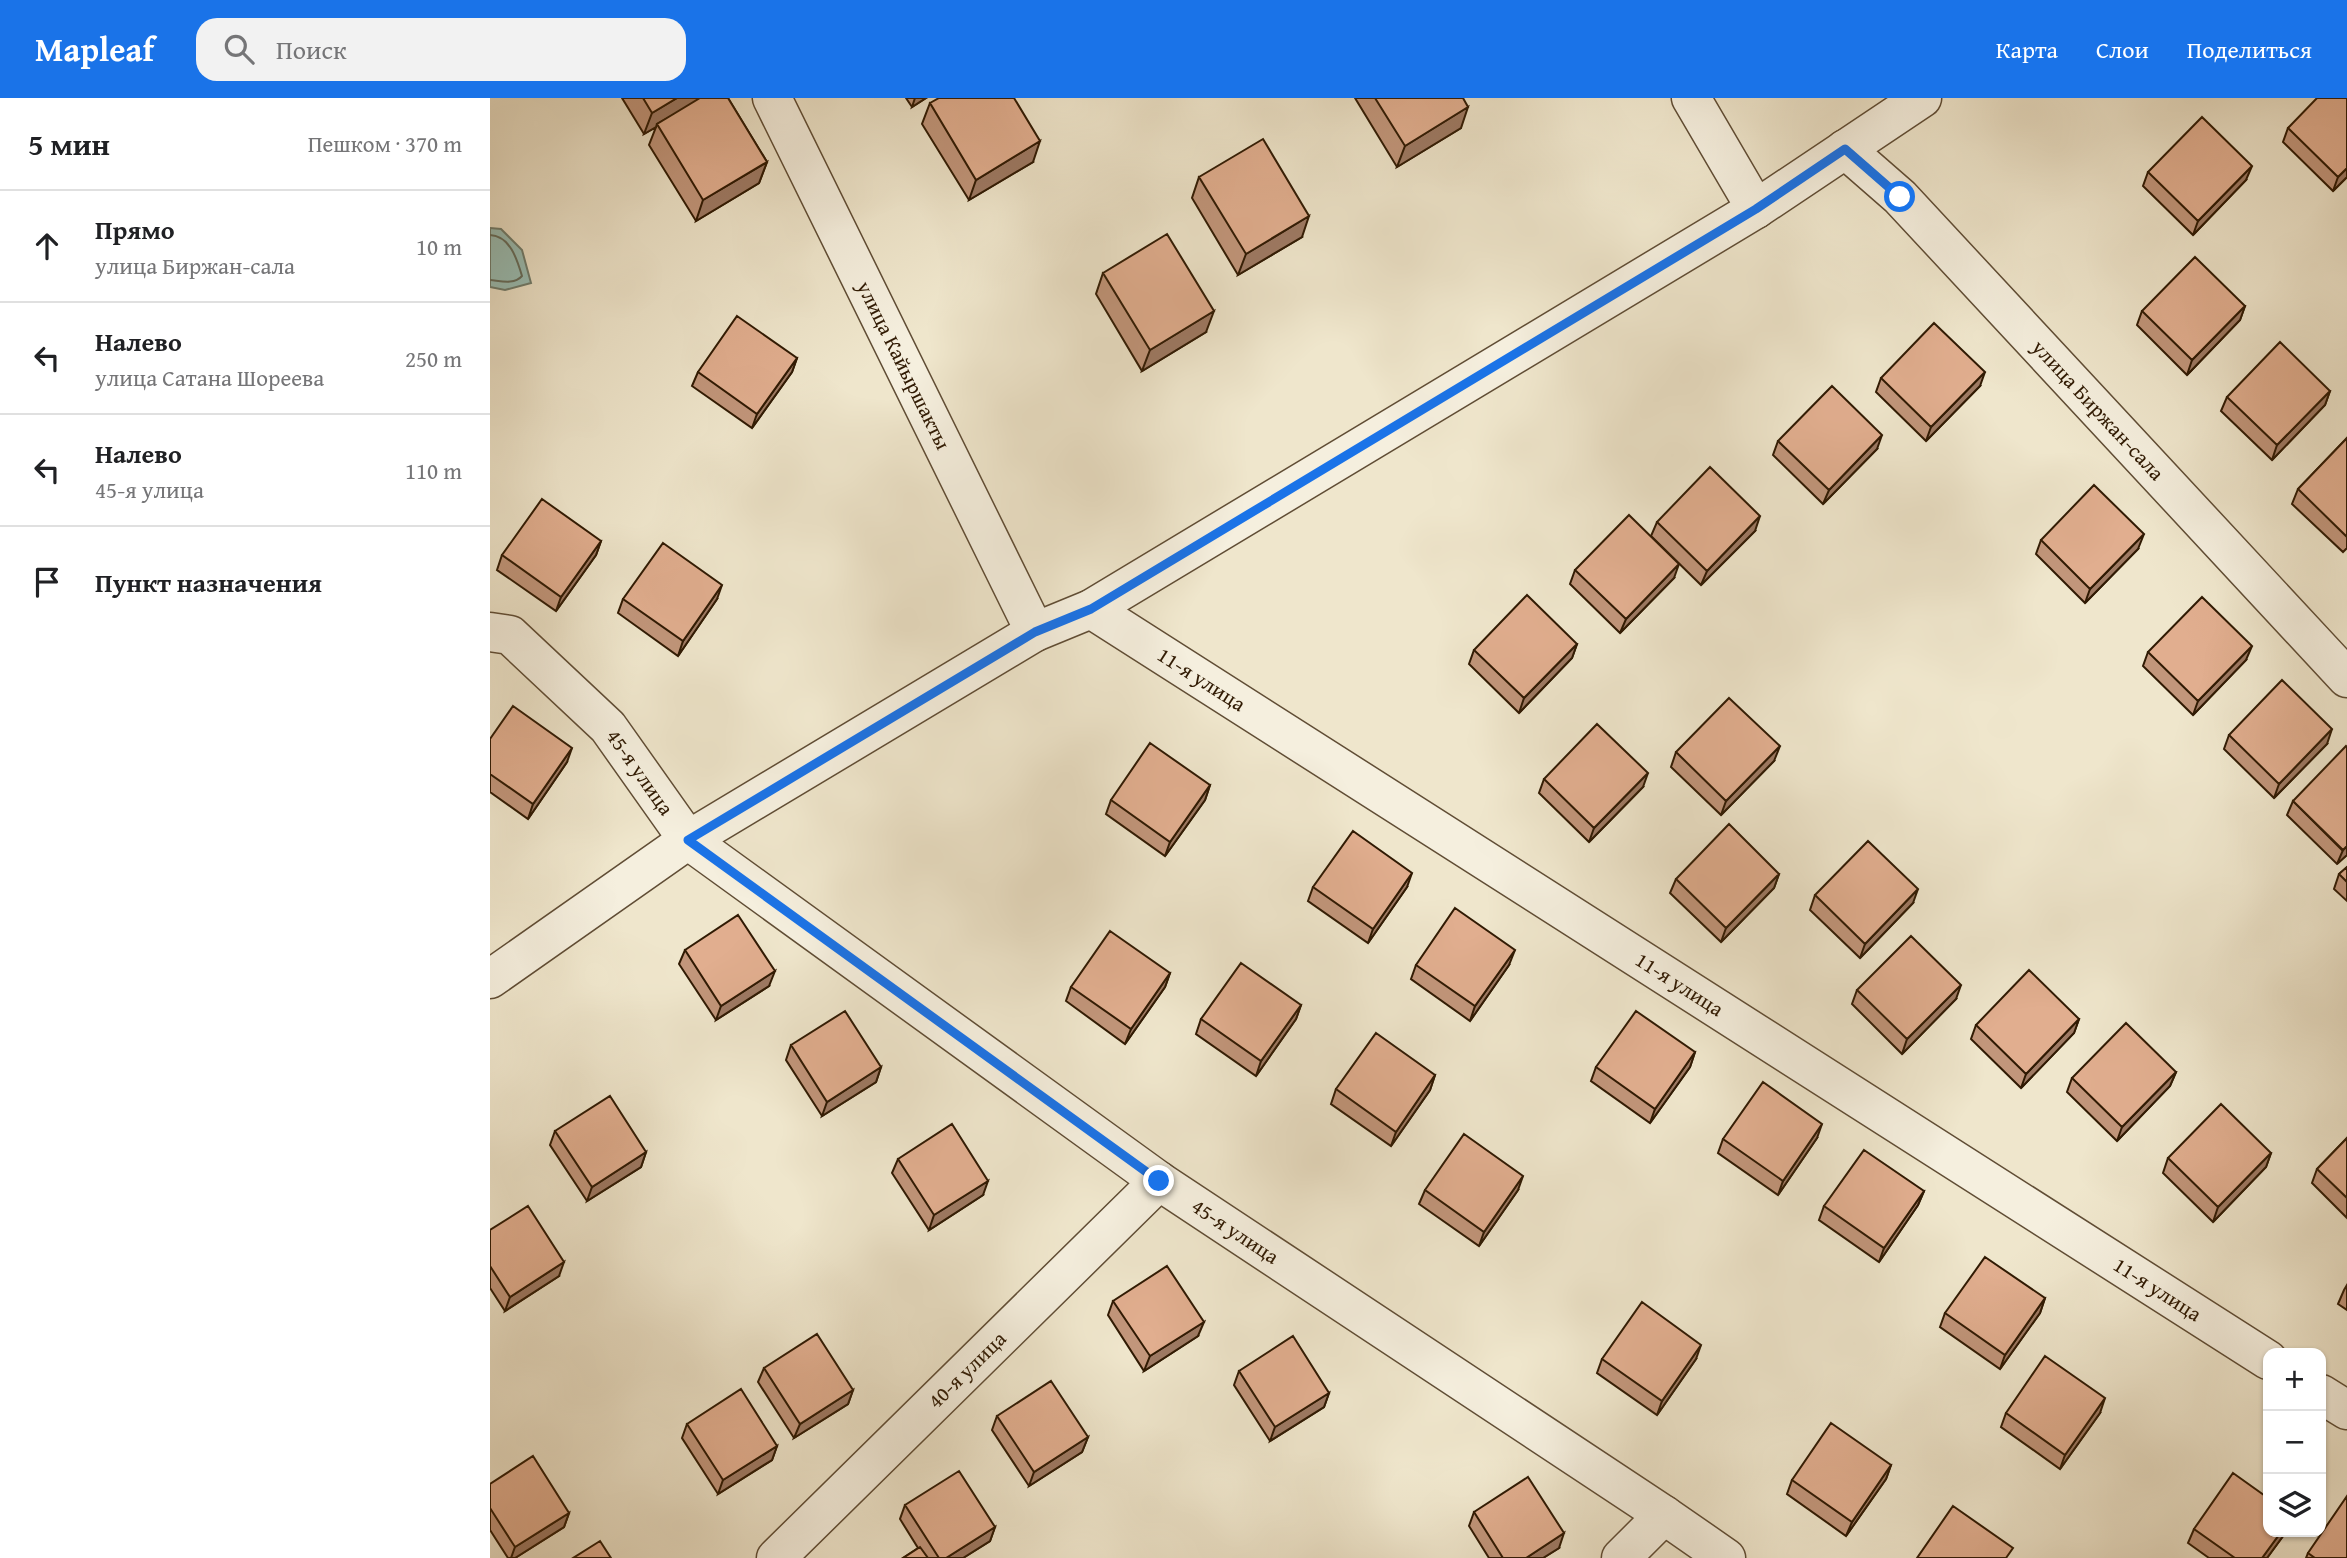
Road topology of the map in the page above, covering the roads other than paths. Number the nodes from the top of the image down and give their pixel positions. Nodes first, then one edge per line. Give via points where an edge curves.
1 (772, 98) edge
2 (1691, 98) edge
3 (1922, 98) edge
4 (1845, 149) junction
5 (1756, 209) junction
6 (1091, 609) junction
7 (490, 632) edge
8 (1035, 632) junction
9 (2347, 678) edge
10 (688, 840) junction
11 (490, 979) edge
12 (1159, 1181) junction
13 (2263, 1357) edge
14 (2326, 1397) edge
15 (2347, 1410) edge
16 (1664, 1515) junction
17 (776, 1558) edge
18 (1621, 1558) edge
19 (1726, 1558) edge

1 - 8 street, улица Кайыршакты
2 - 5 street
3 - 4 street
4 - 5 street
4 - 9 street, улица Биржан-сала via 1900,197
5 - 6 street
6 - 8 street
6 - 13 street, 11-я улица
7 - 10 street, 45-я улица via 510,635 608,727
8 - 10 street
10 - 11 street
10 - 12 street, 45-я улица
12 - 16 street, 45-я улица
12 - 17 street, 40-я улица
14 - 15 street
16 - 18 street
16 - 19 street, 45-я улица

